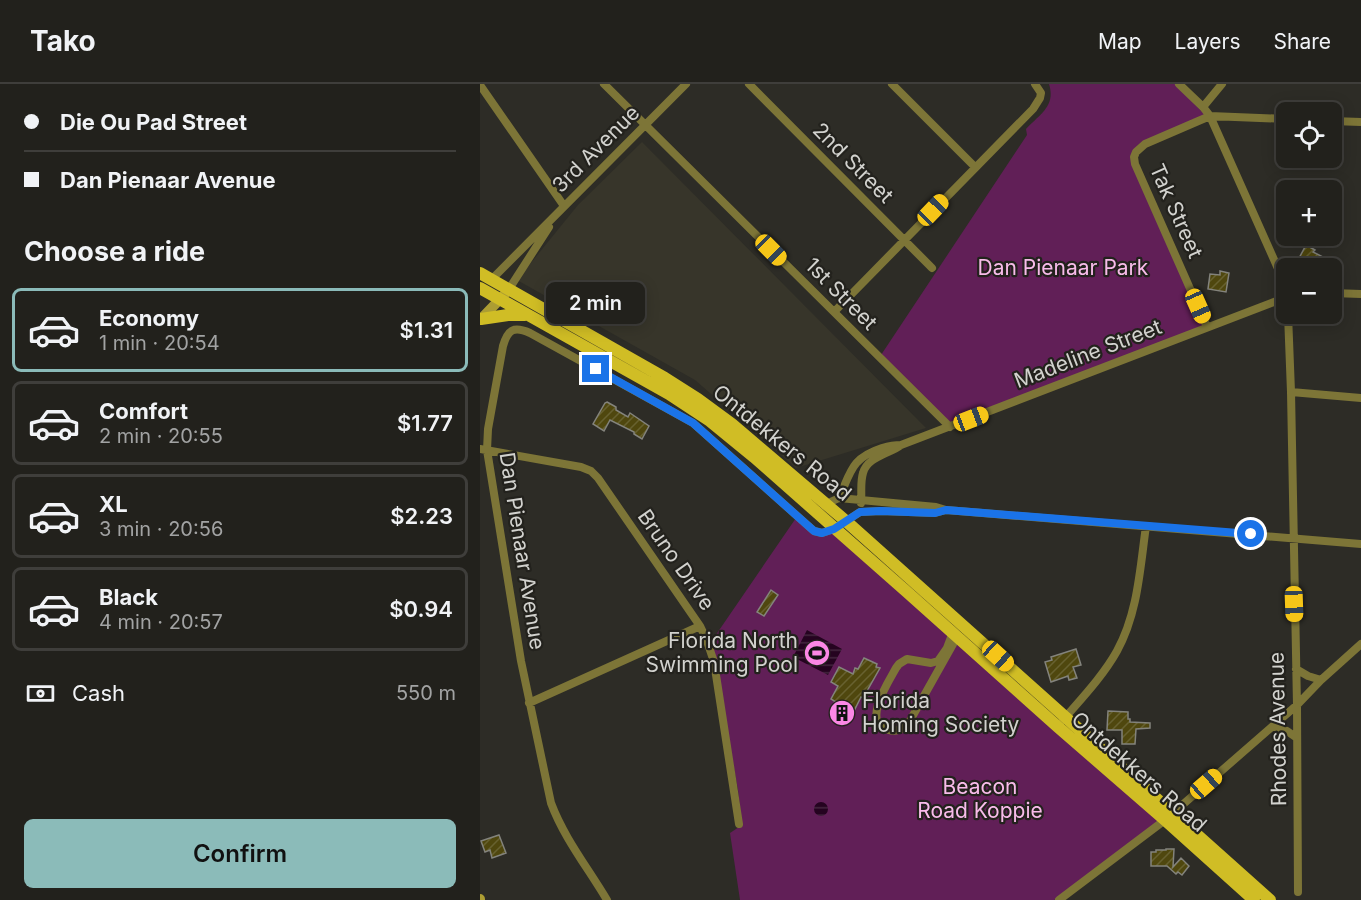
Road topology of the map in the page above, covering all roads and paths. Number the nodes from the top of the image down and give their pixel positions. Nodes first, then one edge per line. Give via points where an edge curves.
1 (604, 84) edge
2 (686, 84) edge
3 (749, 84) edge
4 (892, 84) edge
5 (1035, 84) edge
6 (1179, 84) edge
7 (1222, 84) edge
8 (480, 85) edge
9 (1203, 107) junction
10 (1210, 116) junction
11 (1276, 119) edge
12 (1342, 121) edge
13 (1361, 122) edge
14 (645, 125) junction
15 (975, 167) junction
16 (564, 206) junction
17 (558, 213) junction
18 (904, 239) junction
19 (1276, 262) edge
20 (932, 267) dead end
21 (480, 273) edge
22 (492, 279) junction
23 (509, 289) junction
24 (481, 290) edge
25 (1342, 293) edge
26 (1361, 294) edge
27 (500, 299) junction
28 (1276, 301) edge
29 (834, 312) junction
30 (526, 315) junction
31 (481, 319) edge
32 (1288, 324) edge
33 (1207, 327) junction
34 (1291, 392) junction
35 (1361, 398) edge
36 (950, 428) junction
37 (901, 445) junction
38 (483, 449) edge
39 (839, 498) junction
40 (862, 500) junction
41 (821, 507) junction
42 (946, 510) junction
43 (860, 512) junction
44 (847, 522) junction
45 (1146, 526) junction
46 (834, 529) junction
47 (1293, 538) junction
48 (1361, 544) edge
49 (700, 626) junction
50 (955, 634) junction
51 (1361, 644) edge
52 (1296, 669) junction
53 (1322, 680) junction
54 (529, 703) junction
55 (1297, 705) junction
56 (1062, 722) junction
57 (1273, 726) junction
58 (1297, 738) junction
59 (1169, 817) junction
60 (739, 824) dead end
61 (1298, 892) dead end
62 (607, 900) edge
63 (1059, 900) edge
64 (1254, 900) edge
65 (1270, 900) edge

1 - 14 street, 1st Street
2 - 14 street, 3rd Avenue
3 - 18 street, 2nd Street
4 - 15 street
5 - 15 street via 1040,98
6 - 9 street
7 - 9 street
8 - 16 street
9 - 10 street
10 - 11 street
10 - 19 street
10 - 33 street, Tak Street via 1145,144 1134,157
12 - 13 street
14 - 16 street, 3rd Avenue
14 - 29 street, 1st Street
15 - 18 street
16 - 17 street, 3rd Avenue
17 - 22 street, 3rd Avenue
17 - 23 street, 3rd Avenue
18 - 20 street, 2nd Street
18 - 29 street
21 - 22 main road, Ontdekkers Road
22 - 23 main road, Ontdekkers Road
22 - 24 main road
23 - 27 main road
23 - 41 main road, Ontdekkers Road via 704,402
24 - 27 main road, Ontdekkers Road
25 - 26 street
27 - 30 main road, Ontdekkers Road
27 - 31 main road
28 - 33 street, Madeline Street
29 - 36 street, 1st Street
30 - 31 main road
30 - 41 main road, Ontdekkers Road via 700,414
32 - 34 street, Rhodes Avenue
33 - 36 street, Madeline Street
34 - 35 street
34 - 47 street, Rhodes Avenue
36 - 37 street, Madeline Street
37 - 39 street, Madeline Street via 863,456 854,465
37 - 40 street, Madeline Street via 865,466
38 - 46 street, Dan Pienaar Avenue via 506,337 514,329 523,330 693,423 814,531
38 - 49 street, Bruno Drive via 591,471
38 - 54 street, Dan Pienaar Avenue
39 - 40 street
39 - 41 street
40 - 42 street
40 - 43 street, Madeline Street
41 - 44 main road, Ontdekkers Road
41 - 46 main road, Ontdekkers Road
42 - 43 street
42 - 45 street
43 - 44 street
44 - 46 street
44 - 56 main road, Ontdekkers Road
45 - 47 street
45 - 56 street via 1136,597 1124,637 1111,662
46 - 50 main road, Ontdekkers Road
47 - 48 street
47 - 52 street, Rhodes Avenue
49 - 54 street
49 - 60 street, Bruno Drive via 714,662
50 - 50 street via 907,726 892,731 882,727 876,710 899,664 907,659 938,661
50 - 56 main road, Ontdekkers Road
51 - 53 street
52 - 53 street
52 - 55 street, Rhodes Avenue
53 - 55 street
54 - 62 street, Dan Pienaar Avenue via 556,815
55 - 57 street
55 - 58 street, Rhodes Avenue
56 - 59 main road, Ontdekkers Road
57 - 58 street
57 - 59 street
58 - 61 street, Rhodes Avenue
59 - 63 street
59 - 64 main road, Ontdekkers Road
59 - 65 main road, Ontdekkers Road

